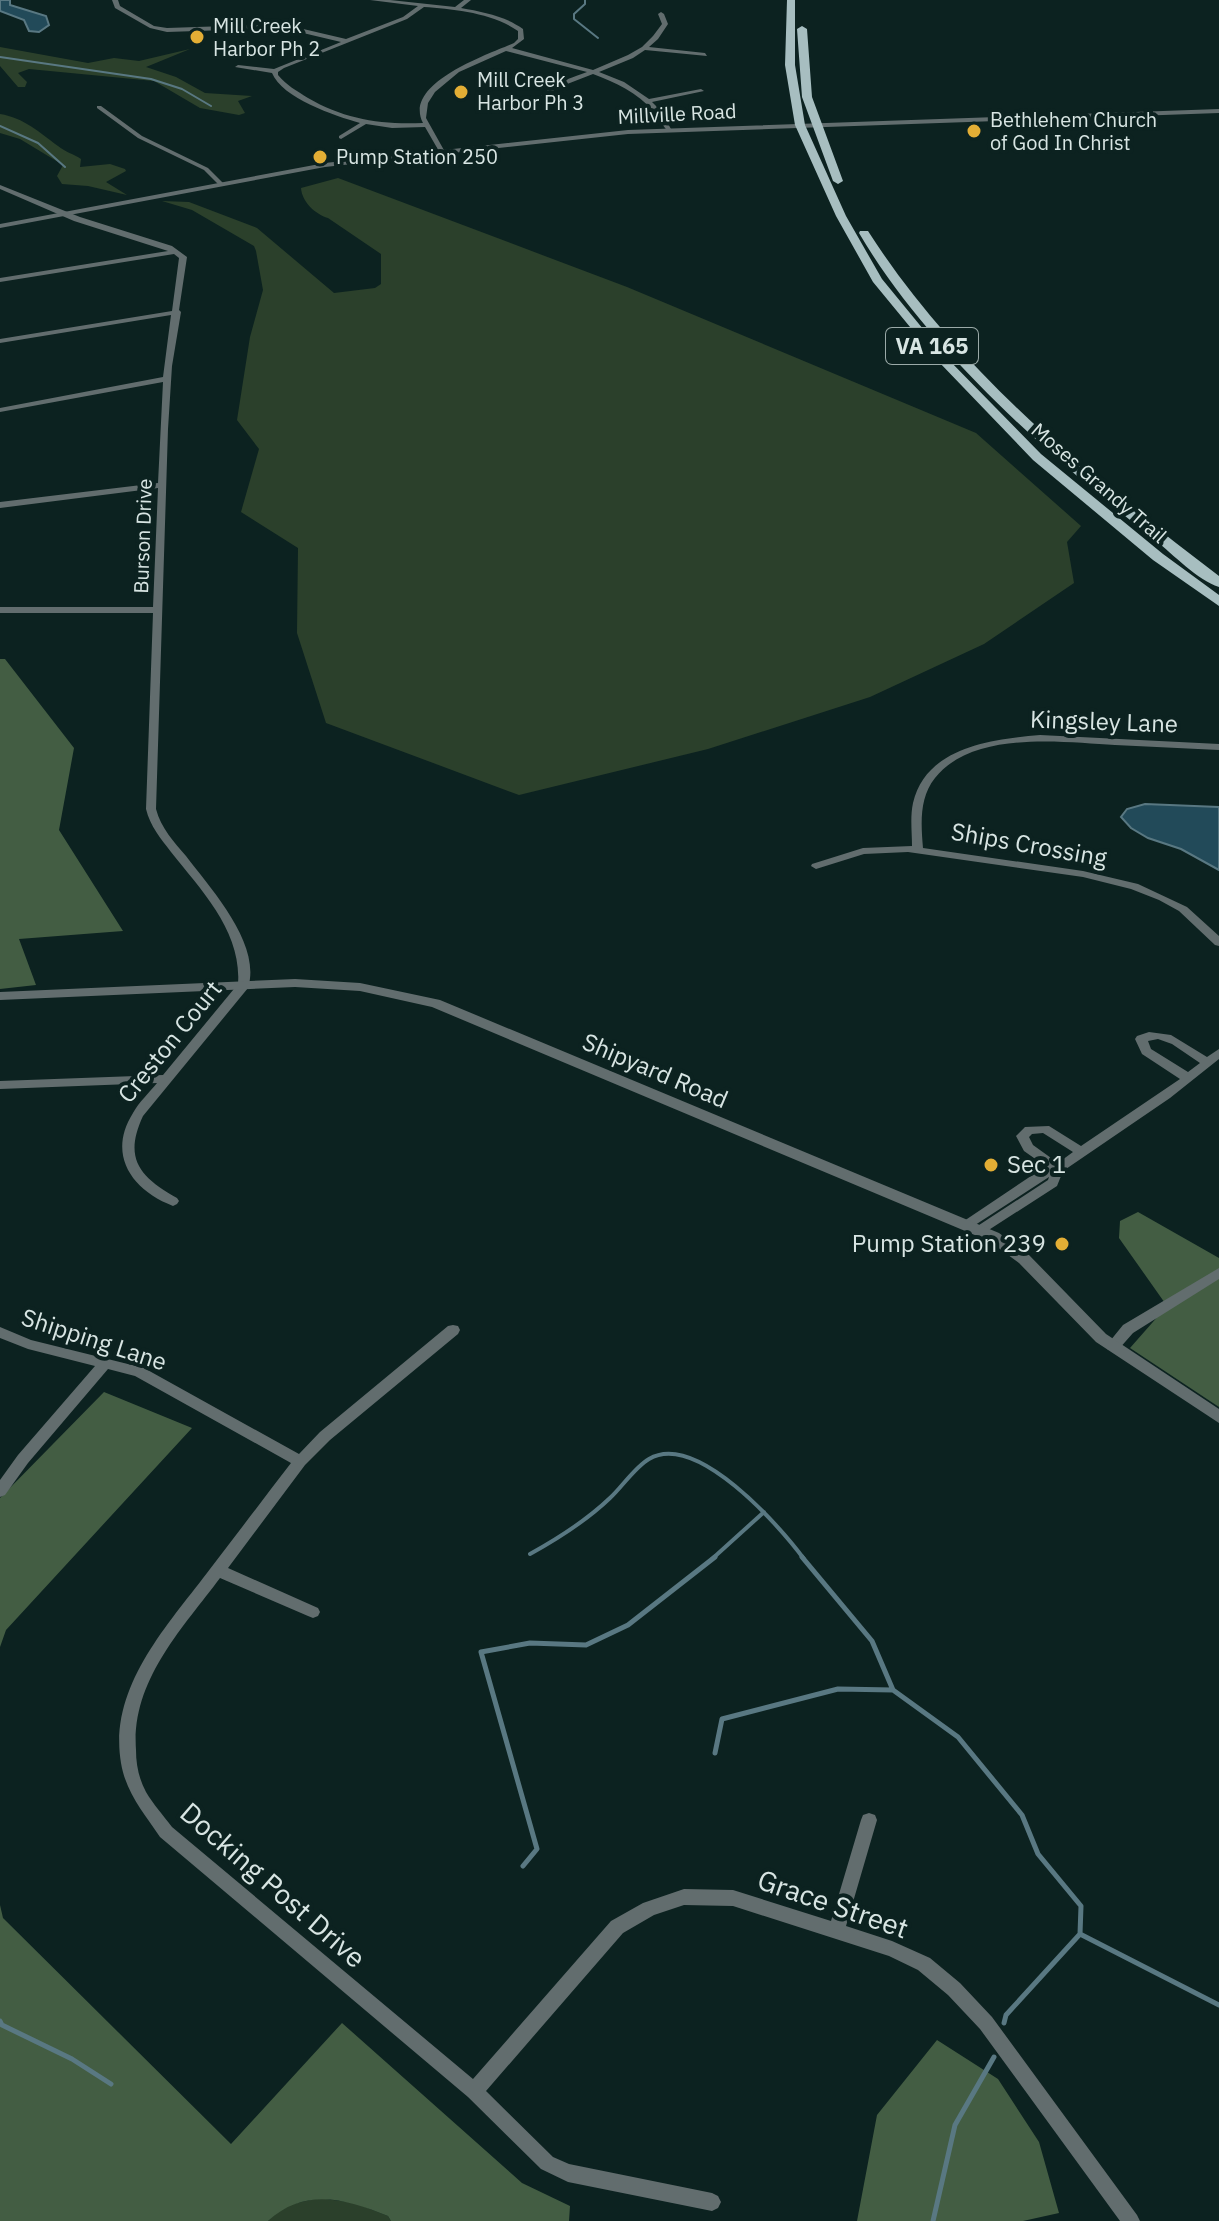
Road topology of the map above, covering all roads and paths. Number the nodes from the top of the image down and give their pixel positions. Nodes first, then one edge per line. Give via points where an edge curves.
1 (115, 0) edge
2 (373, 0) edge
3 (468, 0) edge
4 (791, 0) edge
5 (802, 0) edge
6 (421, 7) junction
7 (455, 10) junction
8 (661, 14) dead end
9 (346, 41) junction
10 (645, 48) junction
11 (506, 49) junction
12 (705, 55) dead end
13 (238, 67) dead end
14 (275, 71) junction
15 (591, 72) junction
16 (701, 91) dead end
17 (649, 101) junction
18 (99, 107) dead end
19 (532, 111) dead end
20 (1219, 111) edge
21 (363, 124) junction
22 (816, 124) junction
23 (426, 125) junction
24 (800, 125) junction
25 (668, 129) junction
26 (341, 137) dead end
27 (442, 152) junction
28 (221, 184) junction
29 (0, 187) edge
30 (64, 215) junction
31 (0, 226) edge
32 (177, 251) junction
33 (0, 280) edge
34 (177, 312) junction
35 (0, 341) edge
36 (167, 379) junction
37 (0, 410) edge
38 (163, 485) junction
39 (0, 505) edge
40 (1219, 583) edge
41 (1219, 602) edge
42 (0, 610) edge
43 (158, 610) junction
44 (1219, 747) edge
45 (918, 850) junction
46 (816, 866) dead end
47 (1219, 942) edge
48 (244, 985) junction
49 (0, 996) edge
50 (1219, 1053) edge
51 (1208, 1063) junction
52 (1188, 1078) junction
53 (166, 1079) junction
54 (0, 1085) edge
55 (1081, 1152) junction
56 (1058, 1169) junction
57 (173, 1201) dead end
58 (974, 1227) junction
59 (1219, 1273) edge
60 (453, 1330) dead end
61 (0, 1332) edge
62 (1113, 1346) junction
63 (106, 1363) junction
64 (1219, 1417) edge
65 (300, 1461) junction
66 (0, 1491) edge
67 (218, 1570) junction
68 (313, 1612) dead end
69 (869, 1820) dead end
70 (836, 1931) junction
71 (474, 2091) junction
72 (712, 2202) dead end
73 (1131, 2221) edge

1 - 9 street via 117,7 159,29 282,26
2 - 6 street
3 - 7 street
4 - 24 main road, Moses Grandy Trail / VA 165 via 790,65
5 - 22 main road, Moses Grandy Trail / VA 165 via 807,97
6 - 7 street
6 - 9 street
7 - 11 street via 516,25 521,39
8 - 10 street via 665,24
9 - 14 street
10 - 12 street
10 - 15 street
11 - 15 street
11 - 23 street via 437,86 422,111
13 - 14 street
14 - 21 street via 275,79 319,107
15 - 17 street
15 - 19 street via 546,93
16 - 17 street
17 - 25 street
18 - 28 street via 140,137 206,169
20 - 22 street, Millville Road
21 - 23 street
21 - 26 street
22 - 24 street, Millville Road
22 - 40 main road, Moses Grandy Trail / VA 165 via 845,197 875,251 963,361 1042,439
23 - 27 street
24 - 25 street, Millville Road
24 - 41 main road, Moses Grandy Trail / VA 165 via 877,280 942,359 1037,457
25 - 27 street, Millville Road
27 - 28 street, Millville Road
28 - 30 street, Millville Road
29 - 30 street
30 - 31 street, Millville Road
30 - 32 street
32 - 33 street
32 - 34 street, Burson Drive via 183,257
34 - 35 street
34 - 36 street, Burson Drive
36 - 37 street
36 - 38 street, Burson Drive
38 - 39 street
38 - 43 street, Burson Drive
42 - 43 street
43 - 48 street, Burson Drive via 152,816 237,940 246,960
44 - 45 street, Kingsley Lane via 1040,738 978,747 939,768 921,791
45 - 46 street, Ships Crossing via 863,851
45 - 47 street, Ships Crossing via 1134,886 1183,909
48 - 49 street, Shipyard Road
48 - 53 street, Creston Court
48 - 58 street, Shipyard Road via 341,985 435,1003
50 - 51 street
51 - 52 street
51 - 52 street via 1162,1036 1141,1039 1146,1051
52 - 55 street
53 - 54 street
53 - 57 street, Creston Court via 129,1128 126,1144 143,1182
55 - 56 street
55 - 56 street via 1045,1129 1025,1132 1024,1144
56 - 58 street via 1041,1175
58 - 62 street, Shipyard Road via 1013,1250 1083,1323
59 - 62 street via 1128,1329
60 - 65 street, Docking Post Drive
61 - 63 street, Shipping Lane
62 - 64 street, Shipyard Road
63 - 65 street, Shipping Lane via 161,1382
63 - 66 street
65 - 67 street, Docking Post Drive
67 - 68 street
67 - 71 street, Docking Post Drive via 156,1652 134,1697 127,1735 140,1795 166,1832
69 - 70 street
70 - 71 street, Grace Street via 733,1898 684,1897 649,1909 617,1927
70 - 73 street, Grace Street via 924,1964 954,1989 986,2023
71 - 72 street, Docking Post Drive via 547,2163 568,2173

